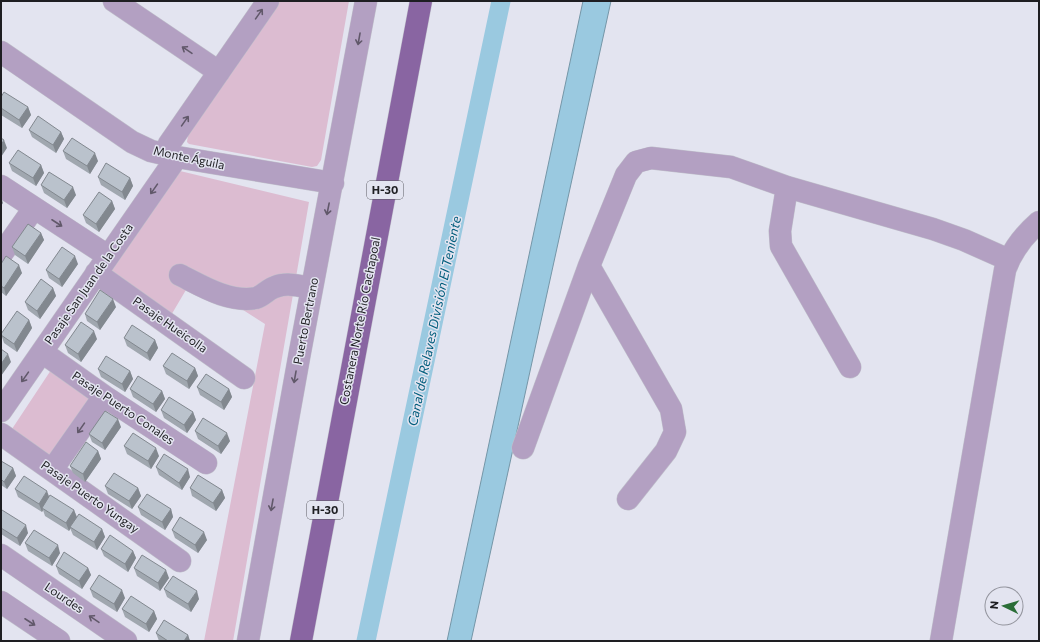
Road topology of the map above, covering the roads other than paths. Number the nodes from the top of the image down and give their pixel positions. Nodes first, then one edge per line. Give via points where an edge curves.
1 (114, 1) edge
2 (268, 1) edge
3 (366, 1) edge
4 (421, 1) edge
5 (1, 52) edge
6 (219, 72) junction
7 (171, 156) junction
8 (333, 183) junction
9 (1, 186) edge
10 (787, 187) junction
11 (34, 208) junction
12 (1039, 222) edge
13 (1, 255) edge
14 (1008, 260) junction
15 (102, 264) junction
16 (590, 266) junction
17 (180, 275) dead end
18 (312, 288) junction
19 (42, 352) junction
20 (850, 367) dead end
21 (244, 378) dead end
22 (104, 396) junction
23 (1, 411) edge
24 (1, 434) edge
25 (524, 448) dead end
26 (206, 463) dead end
27 (52, 470) junction
28 (628, 498) dead end
29 (1, 555) edge
30 (180, 561) dead end
31 (1, 602) edge
32 (59, 641) edge
33 (126, 641) edge
34 (248, 641) edge
35 (301, 641) edge
36 (940, 641) edge

6 -> 1 street
6 -> 2 street, Pasaje San Juan de la Costa
3 -> 8 street, Puerto Bertrano
4 - 35 main road, Costanera Norte Río Cachapoal / H-30
5 - 7 street, Monte Águila via 132,142 151,151
7 -> 6 street, Pasaje San Juan de la Costa via 169,144
7 - 8 street, Monte Águila
7 -> 15 street, Pasaje San Juan de la Costa
8 -> 18 street, Puerto Bertrano
9 - 11 street, Pasaje Hueicolla
10 - 14 street via 934,229
10 - 16 street via 731,167 651,158 636,162 626,175
10 - 20 street via 780,231 781,246
11 - 13 street
11 -> 15 street, Pasaje Hueicolla
12 - 14 street via 1020,240
14 - 36 street via 1002,281
15 - 19 street, Pasaje San Juan de la Costa
15 - 21 street, Pasaje Hueicolla
16 - 25 street
16 - 28 street via 671,409 675,432 666,452
17 - 18 street via 218,293 237,297 256,298 285,284
18 -> 34 street, Puerto Bertrano
19 - 22 street, Pasaje Puerto Conales
19 -> 23 street, Pasaje San Juan de la Costa
22 - 26 street, Pasaje Puerto Conales
22 -> 27 street
24 - 27 street, Pasaje Puerto Yungay
27 - 30 street, Pasaje Puerto Yungay
33 -> 29 street, Lourdes
31 -> 32 street

